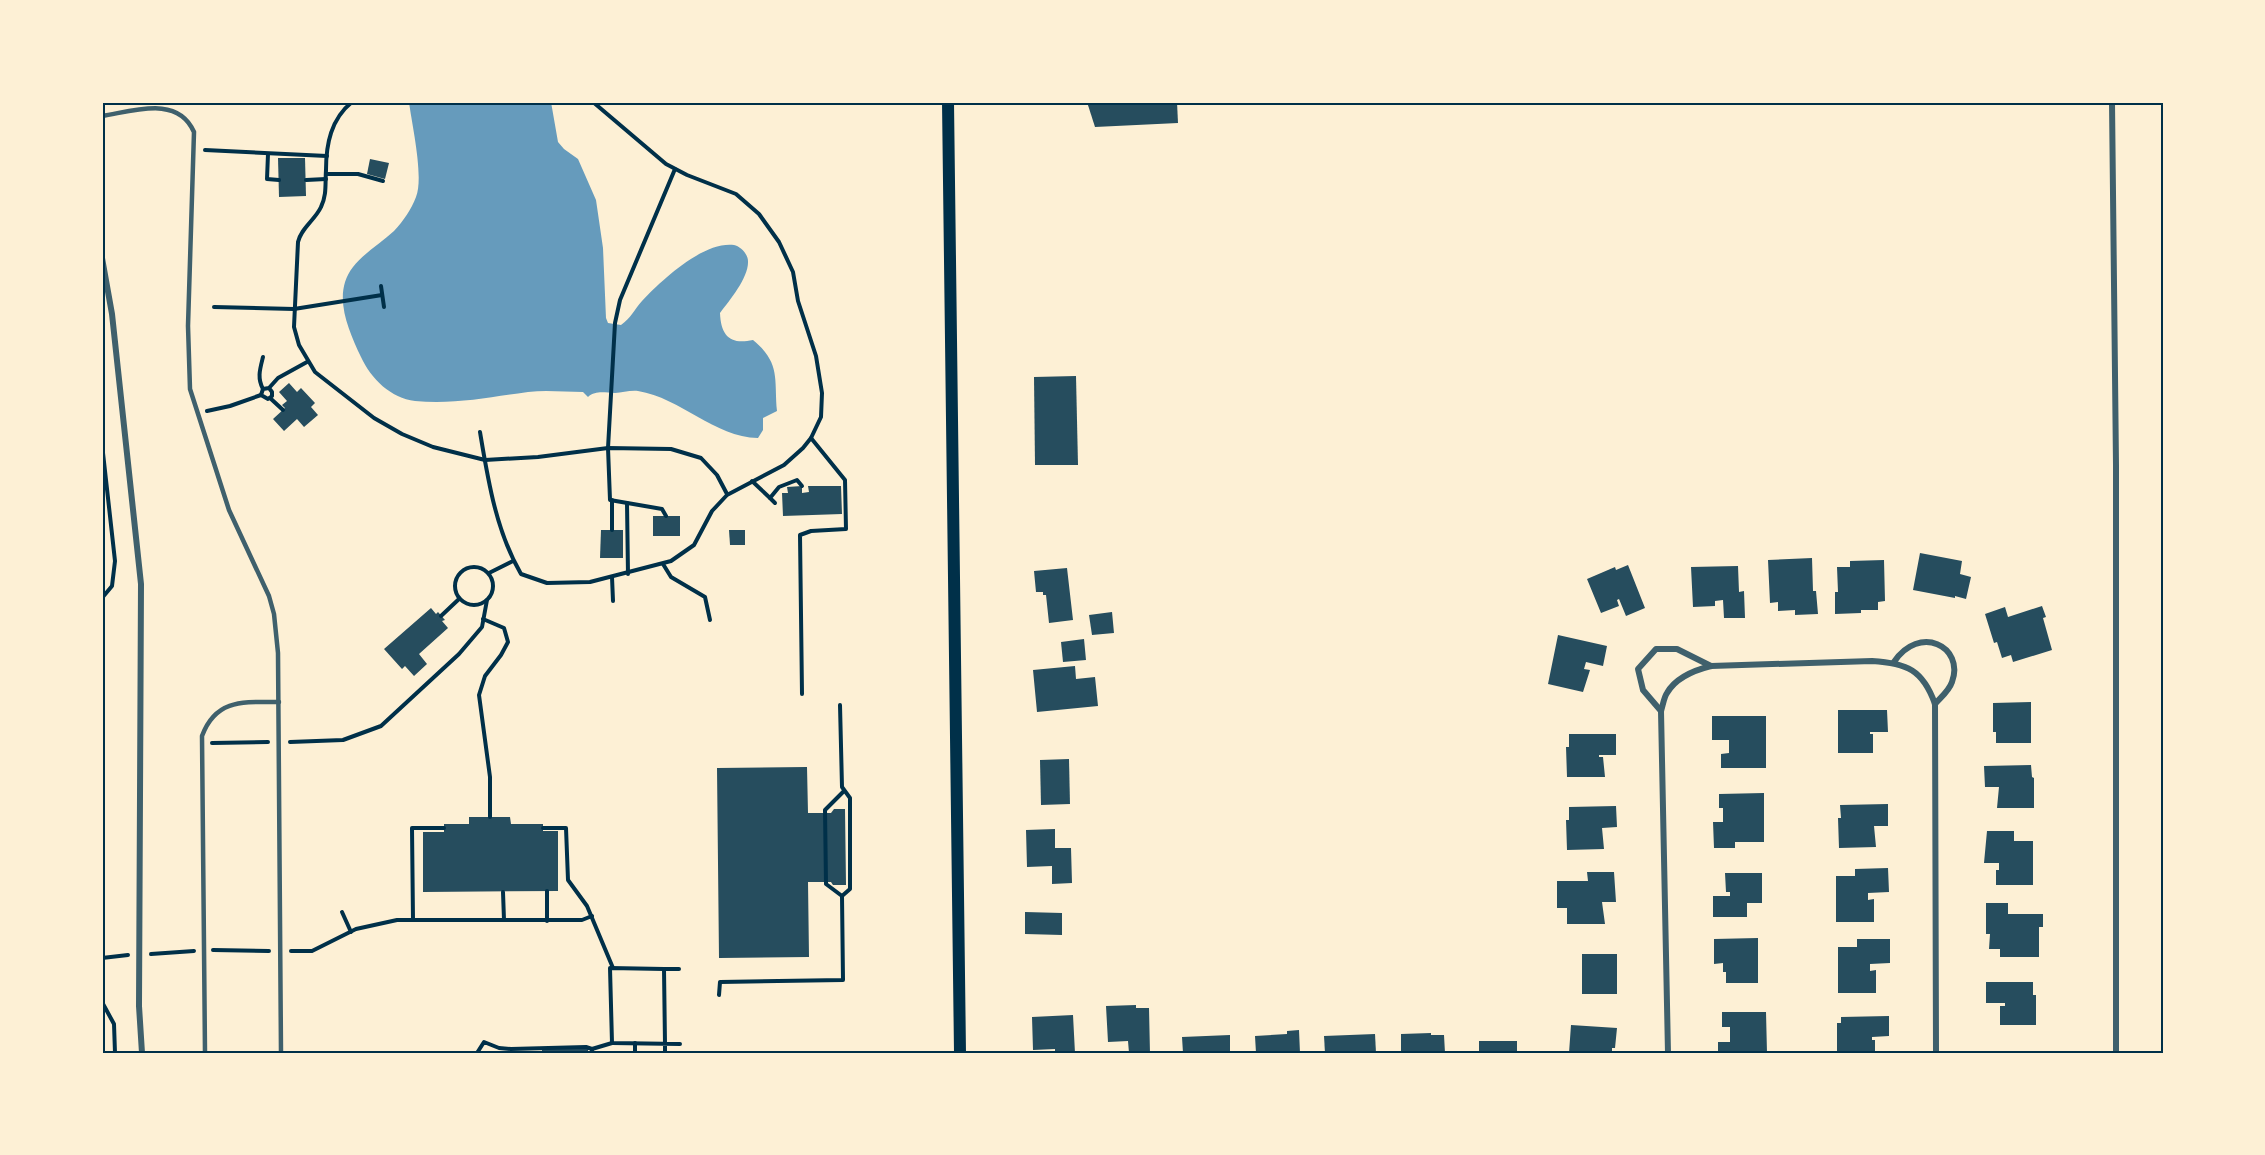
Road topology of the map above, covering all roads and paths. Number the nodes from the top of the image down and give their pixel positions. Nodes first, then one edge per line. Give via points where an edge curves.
1 (352, 102) edge
2 (593, 102) edge
3 (948, 102) edge
4 (2112, 102) edge
5 (102, 116) edge
6 (195, 150) junction
7 (268, 153) junction
8 (327, 156) junction
9 (675, 169) junction
10 (326, 177) junction
11 (279, 180) dead end
12 (306, 180) dead end
13 (382, 182) dead end
14 (102, 258) edge
15 (381, 286) dead end
16 (382, 295) junction
17 (214, 307) dead end
18 (384, 307) dead end
19 (294, 309) junction
20 (263, 357) dead end
21 (307, 362) junction
22 (269, 388) junction
23 (263, 389) junction
24 (261, 395) junction
25 (270, 398) junction
26 (283, 410) dead end
27 (198, 413) junction
28 (480, 432) dead end
29 (811, 438) junction
30 (102, 444) edge
31 (608, 448) junction
32 (485, 460) junction
33 (752, 481) junction
34 (802, 486) dead end
35 (727, 495) junction
36 (770, 498) junction
37 (612, 500) junction
38 (627, 503) junction
39 (775, 503) dead end
40 (666, 516) dead end
41 (612, 530) dead end
42 (513, 561) junction
43 (663, 564) junction
44 (489, 573) junction
45 (628, 573) junction
46 (612, 577) junction
47 (102, 598) edge
48 (459, 599) junction
49 (487, 600) junction
50 (614, 601) dead end
51 (441, 615) dead end
52 (483, 619) junction
53 (710, 620) dead end
54 (1894, 662) junction
55 (1711, 666) junction
56 (802, 694) dead end
57 (279, 702) junction
58 (1935, 704) junction
59 (840, 705) dead end
60 (1662, 711) junction
61 (279, 742) junction
62 (202, 743) junction
63 (844, 790) junction
64 (490, 817) dead end
65 (444, 828) dead end
66 (543, 828) dead end
67 (547, 891) dead end
68 (503, 892) dead end
69 (842, 897) junction
70 (342, 912) dead end
71 (592, 916) junction
72 (413, 920) junction
73 (504, 920) junction
74 (547, 921) junction
75 (351, 932) junction
76 (204, 950) junction
77 (281, 952) junction
78 (140, 955) junction
79 (102, 958) edge
80 (613, 968) junction
81 (664, 969) junction
82 (680, 969) dead end
83 (719, 995) dead end
84 (102, 1002) edge
85 (612, 1043) junction
86 (635, 1043) junction
87 (664, 1044) junction
88 (680, 1044) dead end
89 (592, 1051) edge
90 (115, 1053) edge
91 (142, 1053) edge
92 (206, 1053) edge
93 (282, 1053) edge
94 (477, 1053) edge
95 (635, 1053) edge
96 (664, 1053) edge
97 (960, 1053) edge
98 (1668, 1053) edge
99 (1936, 1053) edge
100 (2116, 1053) edge

1 - 8 path via 337,119
2 - 9 path
3 - 97 main road
4 - 100 street
5 - 6 lane via 156,108 177,111 190,121
6 - 7 path
6 - 27 lane via 188,352 190,389
7 - 8 path
7 - 11 path via 267,179
8 - 10 path
9 - 29 path via 736,194 759,214 780,243 793,272 822,393 821,417
9 - 31 path via 620,300 615,323
10 - 12 path
10 - 13 path via 358,174
10 - 19 path via 322,207 298,242
14 - 78 street via 112,314 141,584
15 - 16 path
16 - 18 path
16 - 19 path
17 - 19 path
19 - 21 path via 296,336
20 - 23 path via 259,375
21 - 22 path via 278,378
21 - 32 path via 341,394 402,434 433,447
22 - 23 path
22 - 25 path via 273,394
23 - 24 path
24 - 25 path
24 - 27 path
25 - 26 path
27 - 57 lane via 228,510 269,596 278,653
28 - 32 path
29 - 33 path via 784,465
29 - 56 path via 845,480 846,529 800,535
30 - 47 path via 116,561 112,586
31 - 32 path
31 - 35 path via 670,449 701,458 717,475
31 - 37 path
32 - 42 path
33 - 35 path
33 - 36 path
34 - 36 path via 797,480 779,487
35 - 43 path via 712,511 694,545
36 - 39 path
37 - 38 path
37 - 41 path
38 - 40 path via 662,509
38 - 45 path
42 - 44 path
42 - 46 path via 521,574 547,583
43 - 45 path
43 - 53 path via 671,577 705,597
44 - 48 path via 475,566 461,571 454,585
44 - 49 path via 494,587
45 - 46 path
46 - 50 path
48 - 49 path via 473,605
48 - 51 path
49 - 52 path
52 - 61 path via 482,627 459,654 381,726 343,740
52 - 64 path via 504,628 508,642 485,676 479,695 490,777
54 - 55 street
54 - 58 street via 1911,668 1919,676
54 - 58 street via 1900,652 1916,643 1934,643 1945,649 1954,668 1953,679
55 - 60 street via 1680,679 1667,693
55 - 60 street via 1677,649 1656,649 1638,669 1643,690
57 - 61 lane
57 - 62 lane via 240,702 226,707 206,725
58 - 99 street
59 - 63 path
60 - 98 street
61 - 62 path
61 - 77 lane
62 - 76 lane
63 - 69 path via 850,798 850,889
63 - 69 path via 825,810 826,884
65 - 72 path via 412,828
66 - 71 path via 566,828 568,880
67 - 74 path
68 - 73 path
69 - 83 path via 843,980 720,982
70 - 75 path
71 - 74 path via 582,921
71 - 80 path
72 - 73 path
72 - 75 path
73 - 74 path
75 - 77 path via 312,951
76 - 77 path
76 - 78 path
76 - 92 lane
77 - 93 lane
78 - 79 path
78 - 91 street
80 - 81 path
80 - 85 path
81 - 82 path
81 - 87 path
84 - 90 path via 114,1024
85 - 86 path
85 - 89 path
86 - 87 path
86 - 95 path
87 - 88 path
87 - 96 path
89 - 94 path via 586,1047 499,1048 484,1042

